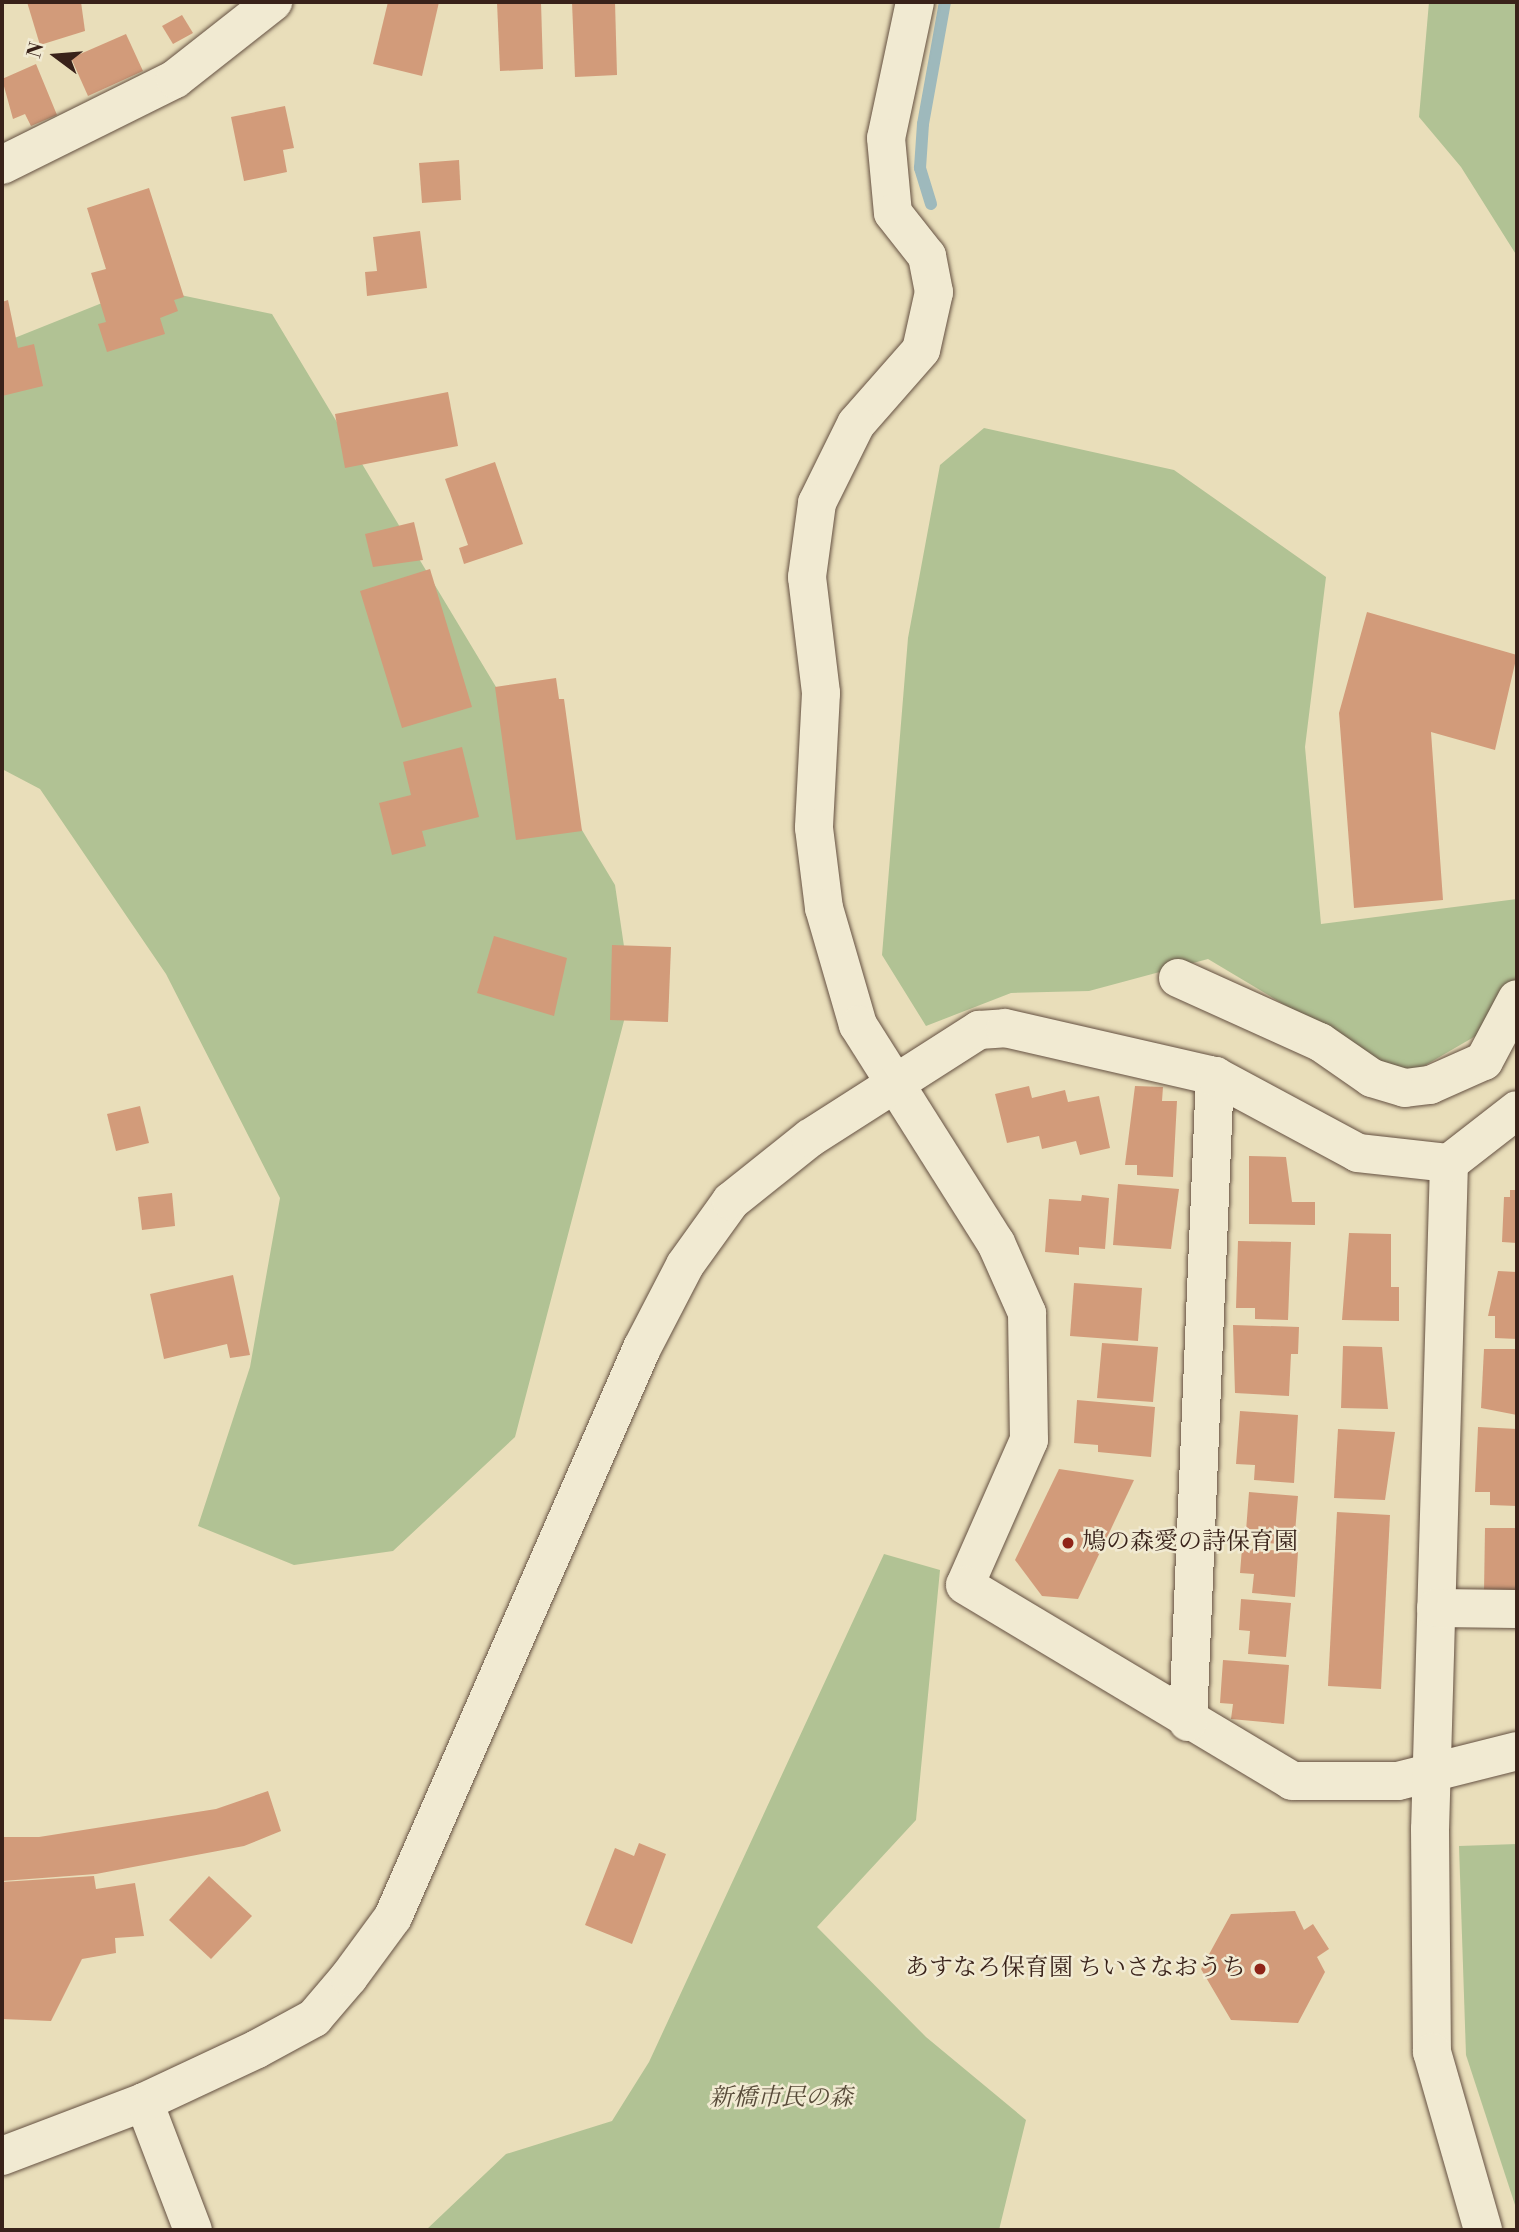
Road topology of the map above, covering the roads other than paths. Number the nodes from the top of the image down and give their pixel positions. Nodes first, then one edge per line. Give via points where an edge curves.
1 (273, 2) edge
2 (915, 2) edge
3 (2, 165) edge
4 (1178, 978) dead end
5 (1517, 999) edge
6 (1215, 1076) junction
7 (896, 1084) junction
8 (1517, 1110) edge
9 (1449, 1163) junction
10 (1436, 1608) junction
11 (1517, 1609) edge
12 (1188, 1722) junction
13 (1517, 1751) edge
14 (1431, 1775) junction
15 (144, 2102) junction
16 (2, 2156) edge
17 (193, 2230) edge
18 (1483, 2230) edge

1 - 3 street via 255,21 175,79
2 - 7 street via 886,138 893,213 927,256 934,292 921,350 856,424 817,503 807,578 821,693 814,828 824,908 858,1025
4 - 5 street via 1320,1042 1372,1078 1405,1088 1430,1085 1484,1061
6 - 7 street via 1005,1028 979,1030
6 - 9 street via 1358,1153
6 - 12 street
7 - 12 street via 996,1243 1027,1313 1029,1440 965,1585
7 - 15 street via 810,1138 731,1201 685,1265 642,1348 393,1917 349,1977 314,2018
8 - 9 street
9 - 10 street
10 - 11 street
10 - 14 street
12 - 14 street via 1292,1781 1398,1781
13 - 14 street
14 - 18 street via 1432,2052
15 - 16 street
15 - 17 street

